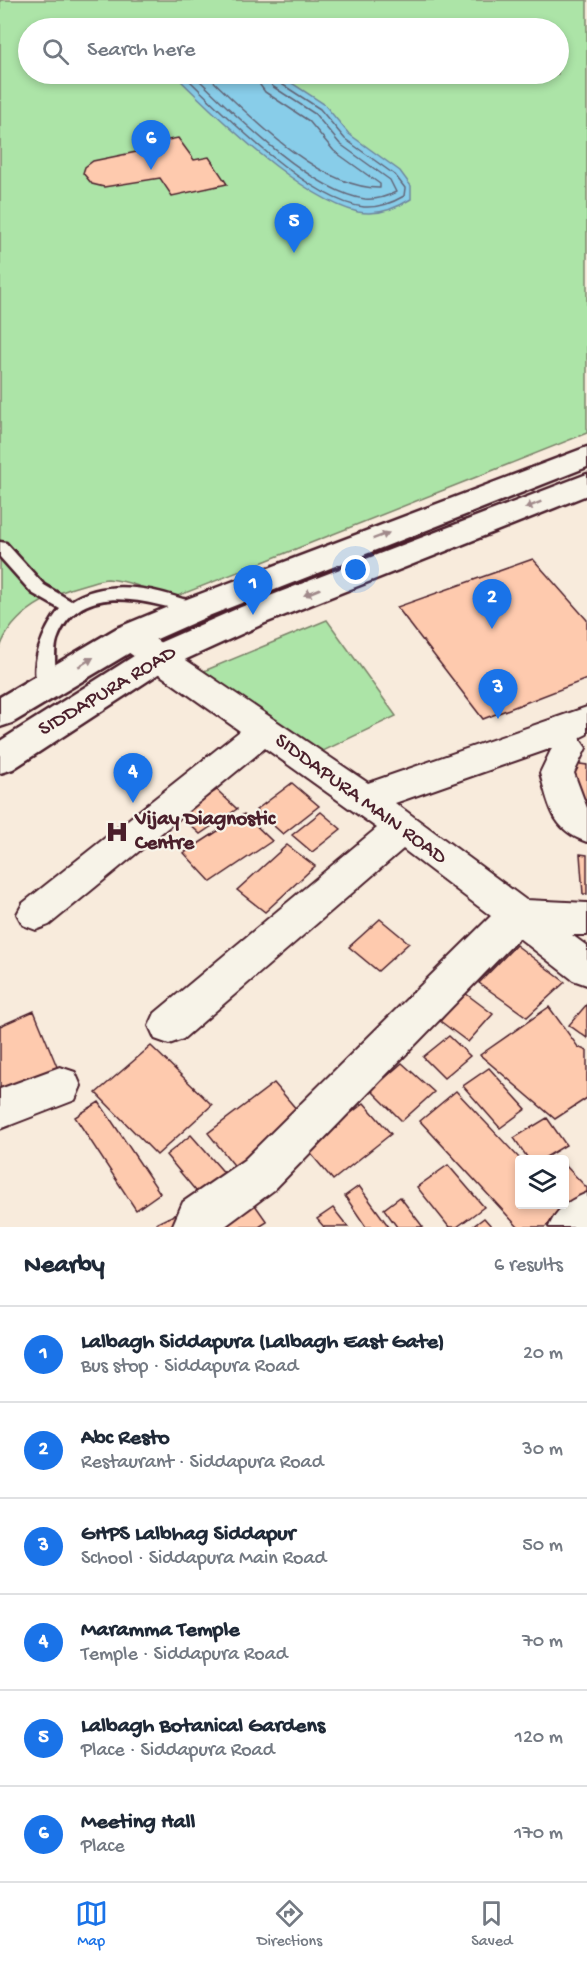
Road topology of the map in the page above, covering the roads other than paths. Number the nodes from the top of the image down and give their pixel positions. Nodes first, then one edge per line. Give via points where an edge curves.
1 (587, 456) edge
2 (587, 484) edge
3 (0, 548) edge
4 (72, 609) junction
5 (195, 609) junction
6 (129, 637) junction
7 (157, 658) junction
8 (46, 686) junction
9 (0, 714) edge
10 (264, 730) junction
11 (572, 738) edge
12 (0, 759) edge
13 (364, 799) junction
14 (587, 827) edge
15 (401, 829) junction
16 (36, 914) dead end
17 (516, 915) junction
18 (587, 919) edge
19 (587, 968) edge
20 (169, 1026) dead end
21 (60, 1086) dead end
22 (0, 1109) edge
23 (587, 1215) edge
24 (194, 1227) edge
25 (571, 1227) edge

5 -> 1 main road, SIDDAPURA ROAD
2 -> 7 main road, SIDDAPURA ROAD via 253,615
3 - 4 lane via 38,589
4 - 5 lane via 85,601 118,593 148,595
4 - 8 lane via 55,624 44,650
5 - 6 main road, SIDDAPURA ROAD
6 - 7 street, SIDDAPURA MAIN ROAD
8 -> 6 main road, SIDDAPURA ROAD
7 - 10 street, SIDDAPURA MAIN ROAD
7 - 12 main road, SIDDAPURA ROAD
8 - 9 main road, SIDDAPURA ROAD
10 - 13 street, SIDDAPURA MAIN ROAD
10 - 16 street
11 - 13 street
11 - 14 street via 557,772 568,810 578,824
13 - 15 street, SIDDAPURA MAIN ROAD
15 - 17 street, SIDDAPURA MAIN ROAD
15 - 20 street
17 - 18 street
17 - 19 street, SIDDAPURA MAIN ROAD
17 - 24 street via 259,1175 199,1218
21 - 22 street
23 - 25 street

